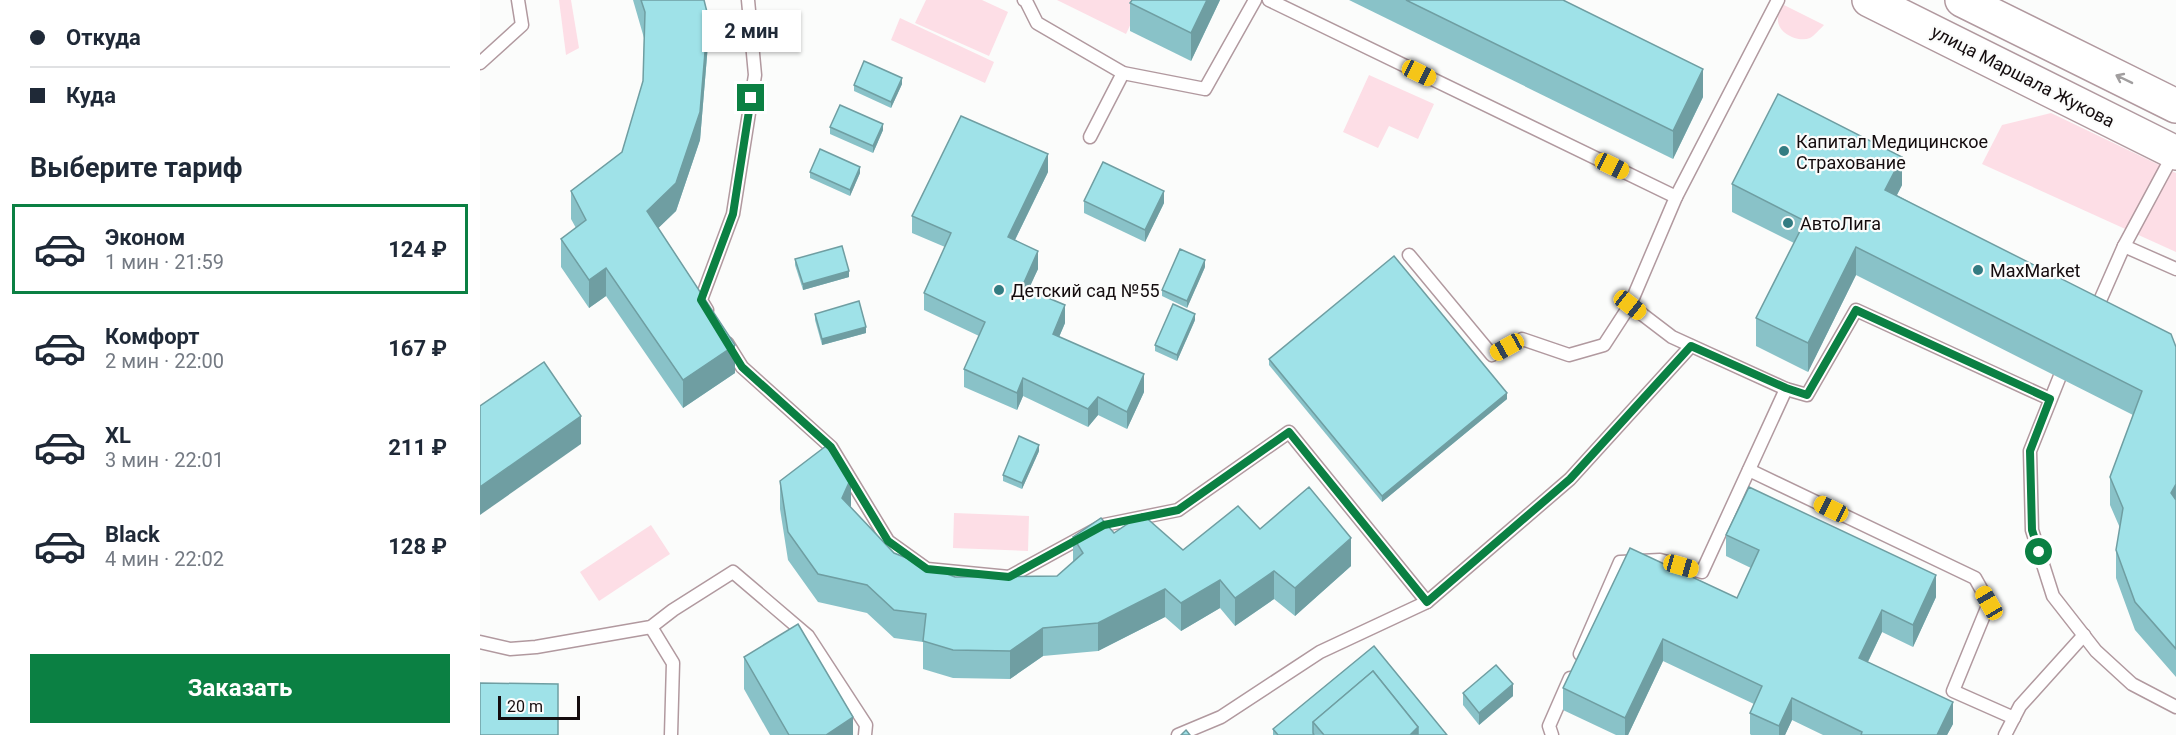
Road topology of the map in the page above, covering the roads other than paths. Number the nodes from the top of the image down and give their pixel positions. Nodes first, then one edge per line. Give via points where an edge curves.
1 (518, 0) edge
2 (748, 0) edge
3 (1026, 0) edge
4 (1255, 0) edge
5 (1269, 0) edge
6 (1778, 0) edge
7 (1869, 0) edge
8 (1962, 0) edge
9 (480, 63) edge
10 (1123, 73) junction
11 (2176, 106) edge
12 (1090, 137) dead end
13 (2175, 152) edge
14 (1676, 197) junction
15 (2124, 246) junction
16 (1409, 255) dead end
17 (2176, 269) edge
18 (1630, 305) junction
19 (2090, 321) edge
20 (1691, 346) junction
21 (2060, 376) edge
22 (1786, 388) junction
23 (2050, 399) junction
24 (1749, 470) junction
25 (1427, 602) junction
26 (651, 627) junction
27 (2084, 635) junction
28 (480, 642) edge
29 (2176, 707) edge
30 (2014, 718) junction
31 (671, 735) edge
32 (865, 735) edge
33 (1178, 735) edge
34 (1552, 735) edge
35 (2005, 735) edge

1 - 9 lane via 522,25
2 - 25 lane via 755,75 733,214 701,300 742,367 831,447 888,541 927,569 1009,577 1104,525 1178,510 1289,432
3 - 10 lane via 1037,23
4 - 10 lane via 1205,89
5 - 14 lane
6 - 14 lane
7 - 13 main road, улица Маршала Жукова
11 -> 8 main road
10 - 12 lane
13 - 15 lane
14 - 18 lane
15 - 17 lane
15 - 19 lane via 2103,308
16 - 18 lane via 1492,356 1522,339 1569,355 1604,345
18 - 20 lane via 1672,337
20 - 22 lane
20 - 25 lane via 1570,479
21 - 23 lane
22 - 23 lane via 1807,395 1856,310
22 - 24 lane
23 - 27 lane via 2030,451 2032,530 2053,596
24 - 30 lane via 1975,578 1989,603 1953,691
24 - 34 lane via 1702,572 1660,560 1620,562 1549,726
25 - 33 lane via 1320,652 1221,717
26 - 28 lane via 536,647 510,649
26 - 31 lane via 673,663
26 - 32 lane via 733,572 808,636 866,725
27 - 29 lane via 2132,684
27 - 30 lane via 2020,706
30 - 35 lane

